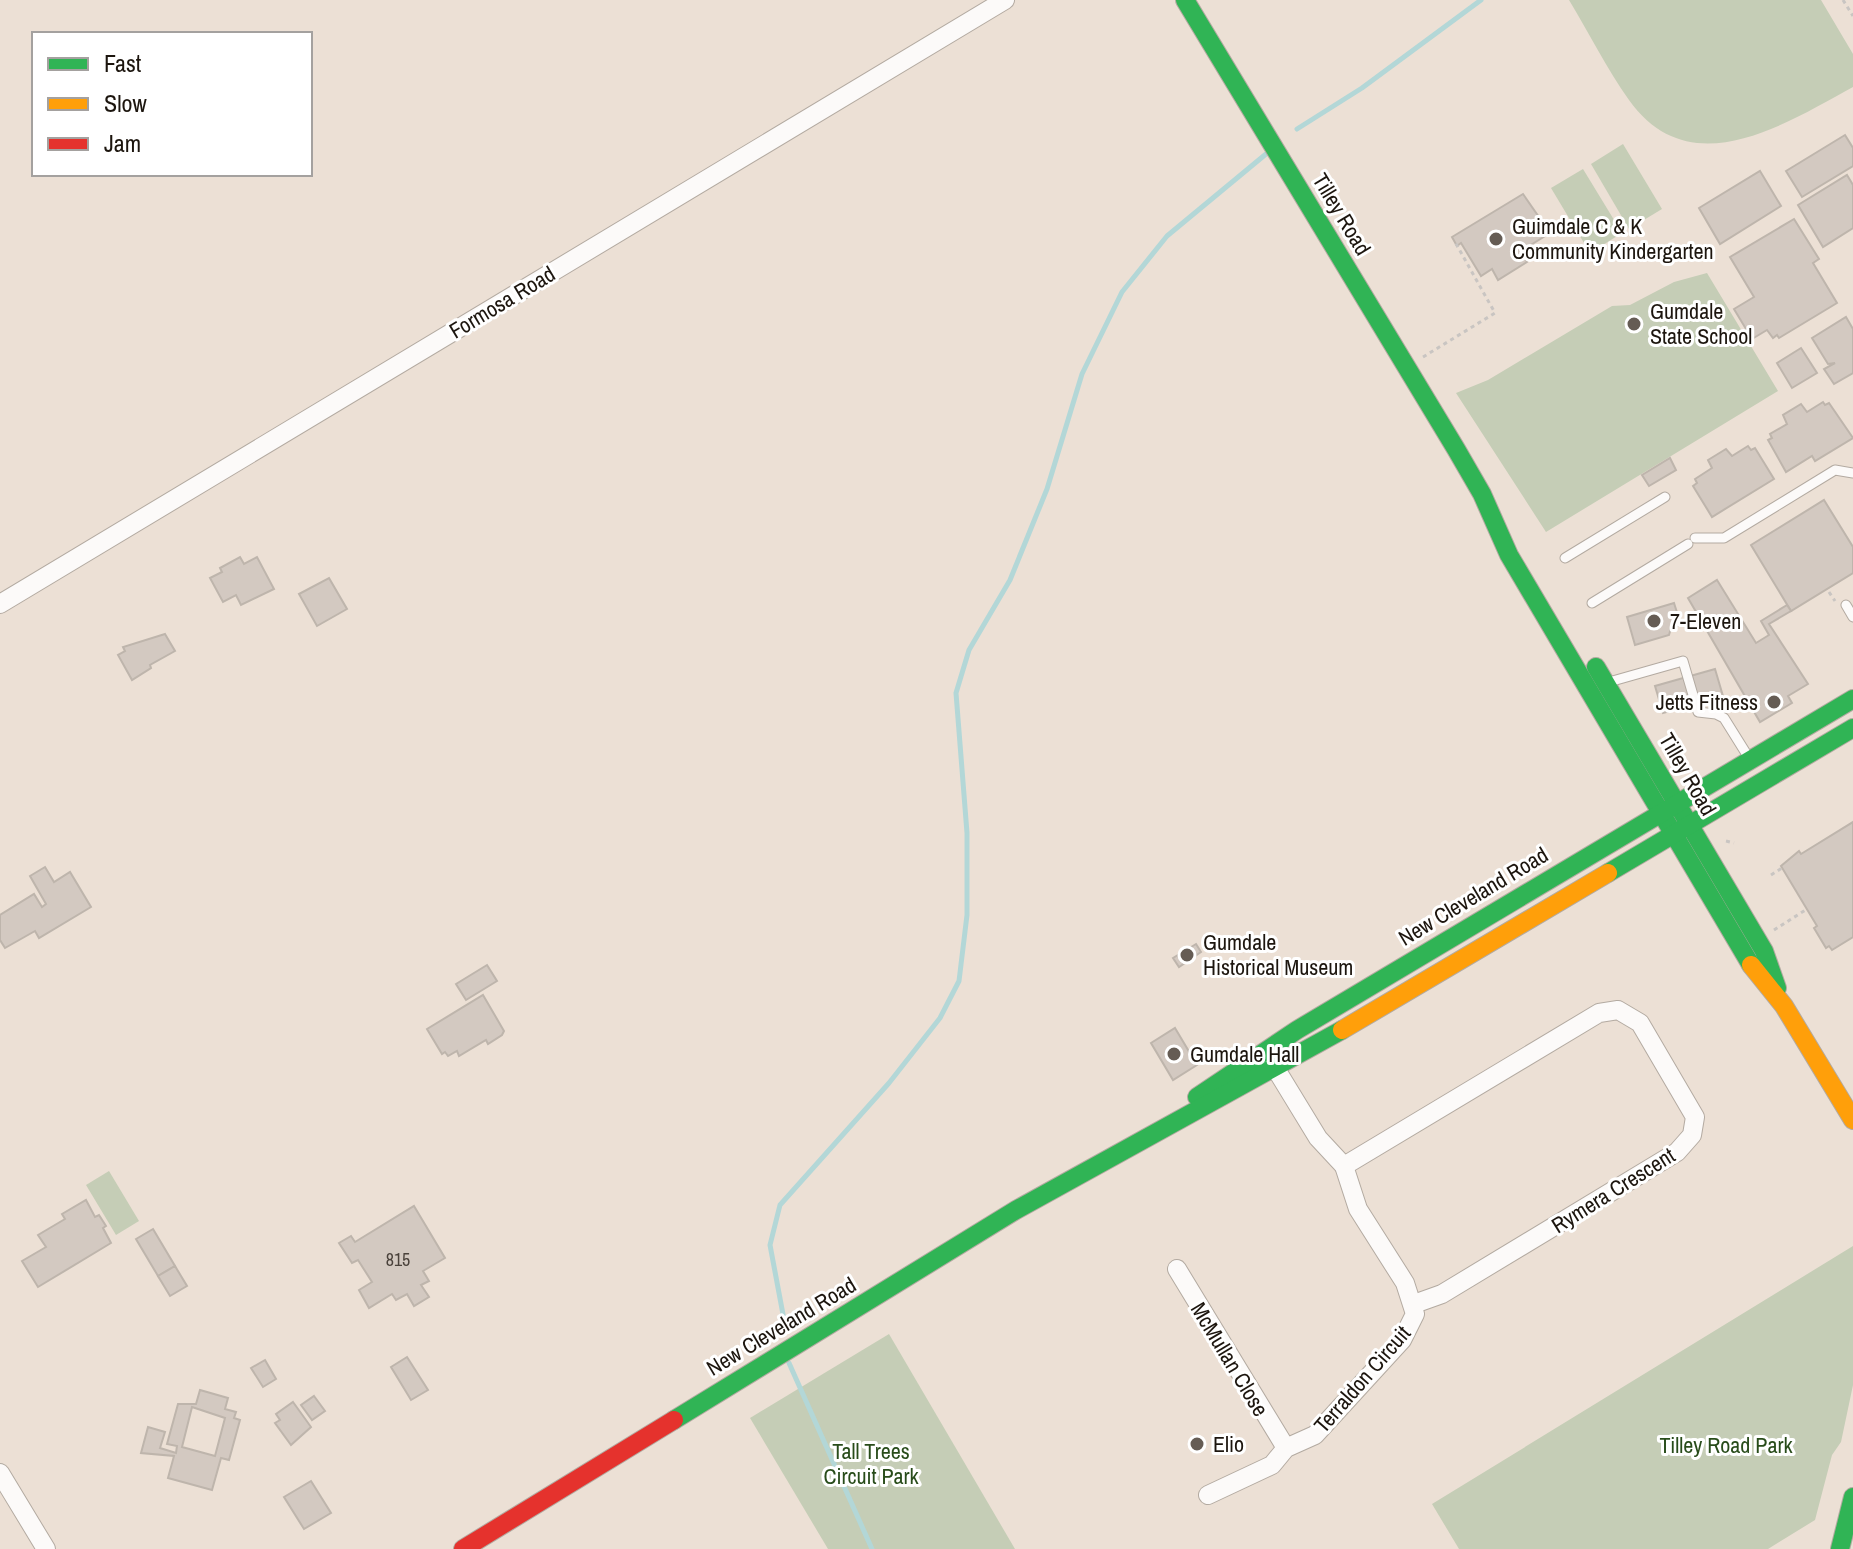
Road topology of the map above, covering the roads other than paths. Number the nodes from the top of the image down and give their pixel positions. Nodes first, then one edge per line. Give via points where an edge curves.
1 (1005, 0) edge
2 (1185, 0) edge
3 (1853, 473) edge
4 (1482, 494) junction
5 (1665, 497) dead end
6 (1565, 558) dead end
7 (1592, 603) dead end
8 (0, 604) edge
9 (1846, 605) dead end
10 (1853, 617) edge
11 (1606, 684) junction
12 (1853, 699) edge
13 (1853, 728) edge
14 (1750, 759) junction
15 (1677, 801) junction
16 (1658, 812) junction
17 (1690, 825) junction
18 (1672, 835) junction
19 (1784, 1006) junction
20 (1265, 1051) junction
21 (1276, 1069) junction
22 (1853, 1120) edge
23 (1126, 1147) junction
24 (1344, 1166) junction
25 (1177, 1269) dead end
26 (1414, 1304) junction
27 (1286, 1448) junction
28 (0, 1473) edge
29 (1208, 1495) dead end
30 (1853, 1497) edge
31 (46, 1549) edge
32 (463, 1549) edge
33 (1840, 1549) edge

1 - 8 street, Formosa Road
2 - 4 street, Tilley Road
3 - 7 lane via 1835,470 1724,538 1692,541
4 - 11 street, Tilley Road via 1540,574
4 - 16 street, Tilley Road via 1509,555
5 - 6 lane
9 - 10 lane
11 - 14 lane via 1683,661 1698,712 1724,718
11 - 15 street, Tilley Road
12 - 14 street, New Cleveland Road
13 - 17 street, New Cleveland Road
14 - 15 street, New Cleveland Road
15 - 16 street, New Cleveland Road
15 - 17 street, Tilley Road
16 - 18 street, Tilley Road
16 - 20 street, New Cleveland Road
17 - 18 street, New Cleveland Road
17 - 19 street, Tilley Road via 1764,951
18 - 19 street, Tilley Road via 1746,960
18 - 21 street, New Cleveland Road
19 - 22 street, Tilley Road
20 - 21 street, Terraldon Circuit
20 - 23 street, New Cleveland Road
21 - 23 street, New Cleveland Road
21 - 24 street, Terraldon Circuit via 1318,1138
23 - 32 street, New Cleveland Road
24 - 26 street, Terraldon Circuit via 1358,1209
24 - 26 street, Rymera Crescent via 1599,1013 1618,1010 1640,1023 1695,1117 1692,1135 1677,1152 1442,1294
25 - 27 street, McMullan Close
26 - 27 street, Terraldon Circuit via 1412,1324 1402,1340 1322,1428
27 - 29 street, Terraldon Circuit via 1272,1465
28 - 31 street
30 - 33 street

